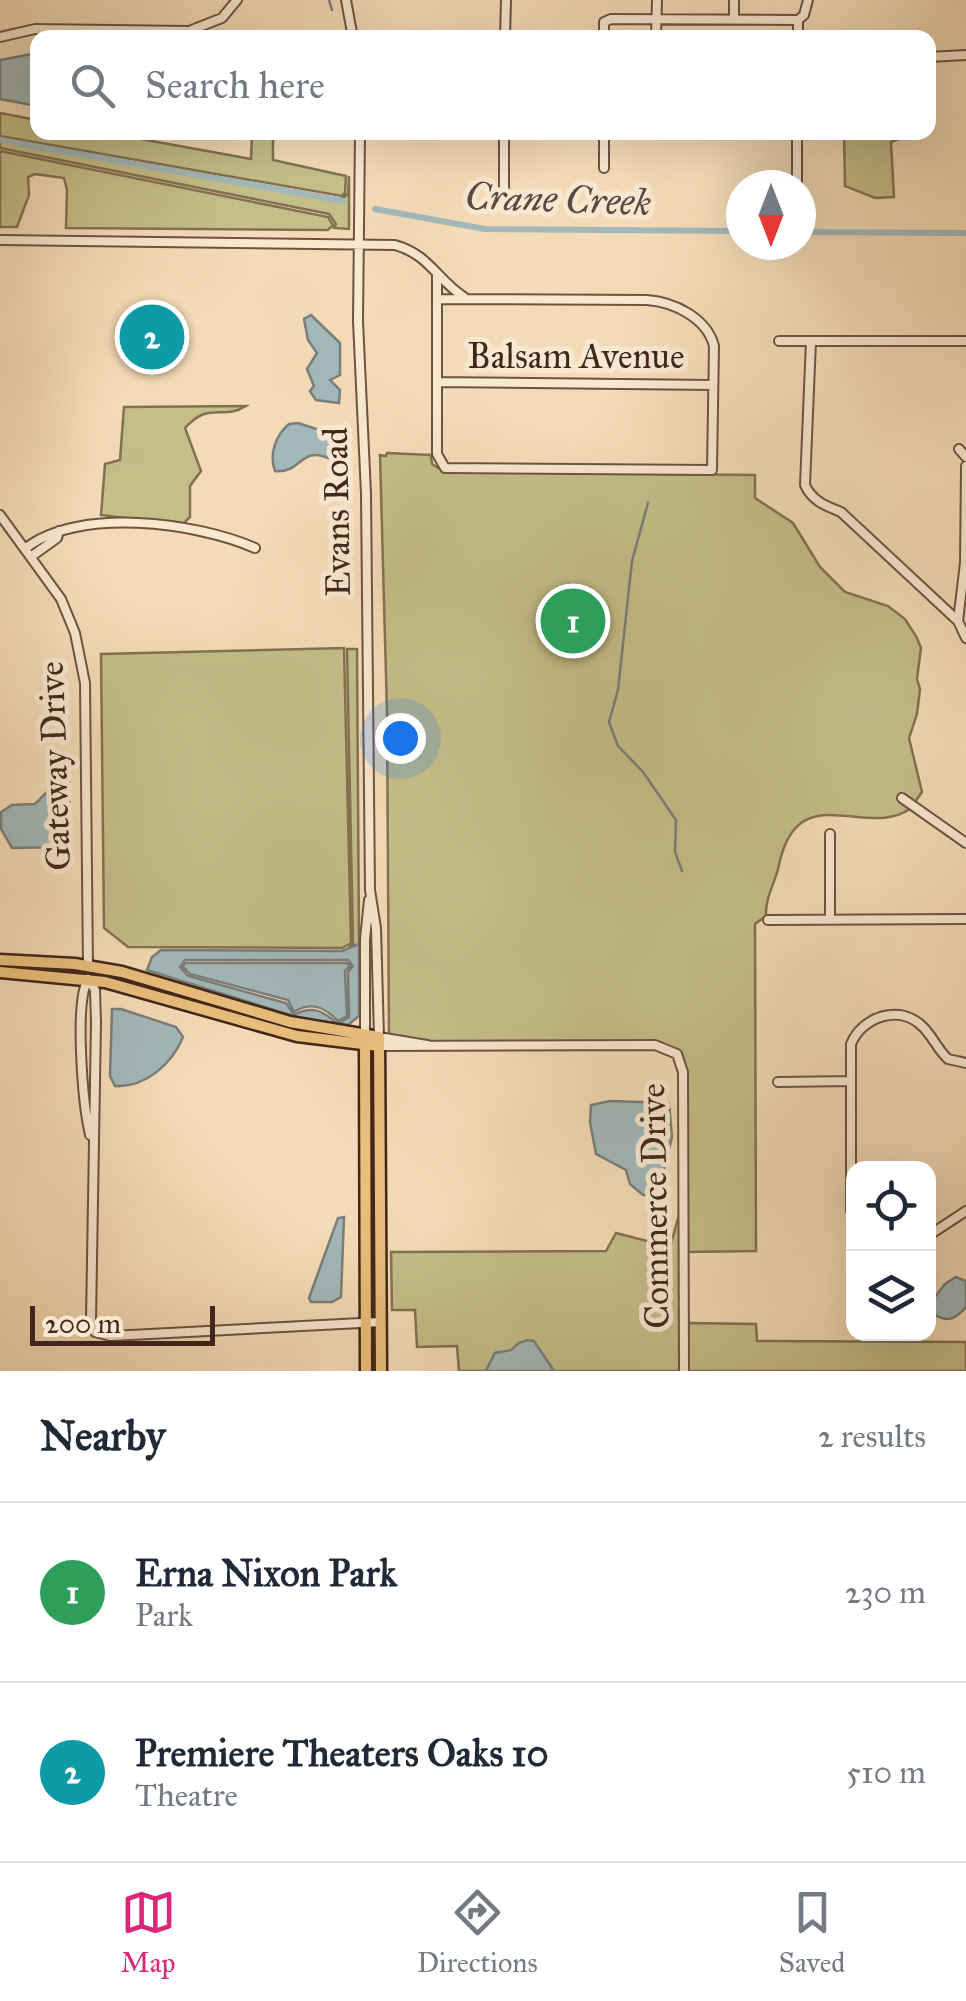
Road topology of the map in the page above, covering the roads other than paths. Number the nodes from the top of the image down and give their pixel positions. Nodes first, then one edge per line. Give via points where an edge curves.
1 (236, 0) edge
2 (346, 0) edge
3 (506, 0) edge
4 (658, 0) edge
5 (734, 0) edge
6 (808, 0) edge
7 (734, 19) junction
8 (657, 20) junction
9 (798, 20) junction
10 (30, 30) edge
11 (31, 30) edge
12 (190, 30) edge
13 (190, 30) edge
14 (352, 30) edge
15 (505, 30) edge
16 (604, 30) edge
17 (656, 30) edge
18 (798, 30) edge
19 (0, 37) edge
20 (966, 55) edge
21 (936, 57) edge
22 (360, 140) edge
23 (504, 140) edge
24 (604, 140) edge
25 (797, 140) edge
26 (604, 168) dead end
27 (797, 170) edge
28 (504, 207) dead end
29 (0, 240) edge
30 (358, 245) junction
31 (437, 274) junction
32 (439, 299) junction
33 (468, 299) junction
34 (779, 341) dead end
35 (811, 341) junction
36 (966, 341) edge
37 (438, 382) junction
38 (713, 384) junction
39 (959, 449) dead end
40 (966, 458) edge
41 (966, 466) edge
42 (0, 515) edge
43 (58, 531) junction
44 (26, 548) junction
45 (255, 548) dead end
46 (32, 556) junction
47 (958, 621) junction
48 (966, 638) edge
49 (902, 798) dead end
50 (830, 834) dead end
51 (966, 844) edge
52 (370, 890) junction
53 (966, 919) edge
54 (768, 920) dead end
55 (830, 920) junction
56 (0, 960) edge
57 (88, 966) junction
58 (0, 972) edge
59 (88, 979) junction
60 (365, 1040) junction
61 (379, 1041) junction
62 (966, 1062) edge
63 (851, 1081) junction
64 (778, 1082) dead end
65 (851, 1161) edge
66 (966, 1211) edge
67 (936, 1231) edge
68 (380, 1322) junction
69 (366, 1323) junction
70 (366, 1371) edge
71 (381, 1371) edge
72 (684, 1371) edge

1 - 13 street via 222,18
2 - 14 street
3 - 15 street
4 - 8 street
5 - 7 street
6 - 9 street
7 - 8 street
7 - 9 street
8 - 16 street via 604,22
8 - 17 street
9 - 18 street
10 - 19 street
11 - 12 street
20 - 21 street
22 - 30 street, Evans Road
23 - 28 street
24 - 26 street
25 - 27 street
29 - 30 street
30 - 31 street via 410,250
30 - 52 street, Evans Road
31 - 32 street
31 - 33 street
32 - 33 street
32 - 37 street
33 - 38 street via 669,302 711,336
34 - 35 street
35 - 36 street
35 - 47 street via 806,486
37 - 38 street, Balsam Avenue
37 - 38 street via 444,468 712,470
39 - 40 street
41 - 47 street
42 - 44 street, Gateway Drive
43 - 44 street
43 - 45 street via 96,522 169,527
43 - 46 street
44 - 46 street, Gateway Drive
46 - 57 street, Gateway Drive via 75,632 85,682
47 - 48 street
49 - 51 street
50 - 55 street
52 - 60 street, Evans Road
52 - 61 street, Evans Road
53 - 55 street
54 - 55 street
56 - 57 main road
57 - 59 street, Gateway Drive
57 - 60 main road
58 - 59 main road
59 - 60 main road via 285,1033
59 - 69 street, Gateway Drive via 96,1008 90,1299 95,1332
60 - 61 main road
60 - 69 main road
61 - 68 main road
61 - 72 street, Commerce Drive via 655,1045 677,1054 683,1072
62 - 63 street via 948,1059 923,1026 880,1015 857,1030
63 - 64 street
63 - 65 street
66 - 67 street
68 - 69 street
68 - 71 main road
69 - 70 main road

